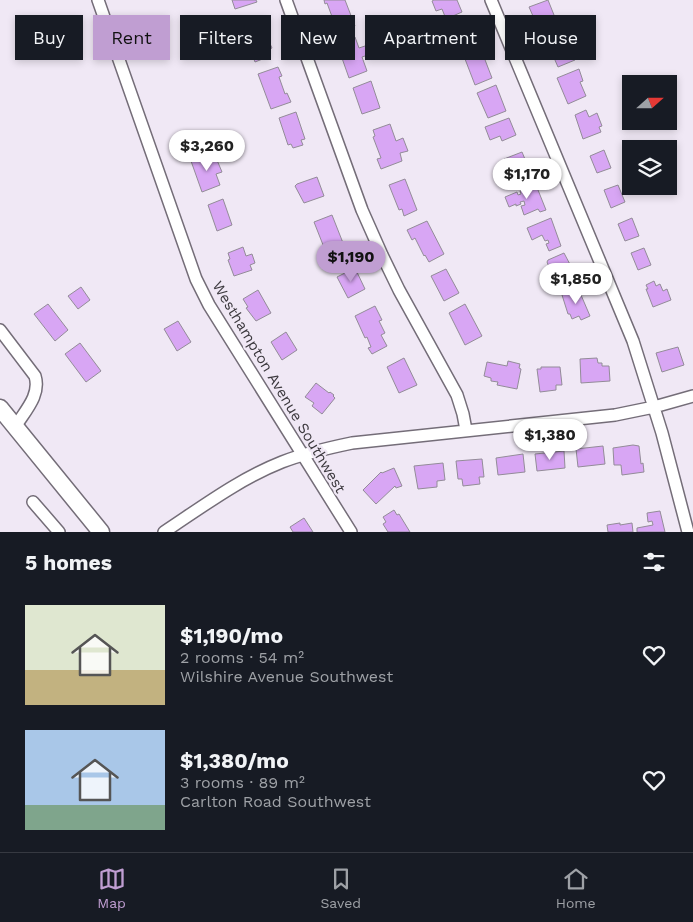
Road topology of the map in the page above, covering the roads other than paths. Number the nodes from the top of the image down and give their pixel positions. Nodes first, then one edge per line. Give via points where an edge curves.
1 (98, 0) edge
2 (286, 0) edge
3 (491, 0) edge
4 (0, 330) edge
5 (693, 396) edge
6 (654, 407) junction
7 (0, 408) edge
8 (15, 427) junction
9 (466, 430) junction
10 (302, 455) junction
11 (33, 502) dead end
12 (59, 532) edge
13 (101, 532) edge
14 (164, 532) edge
15 (351, 532) edge
16 (688, 532) edge

1 - 10 street, Westhampton Avenue Southwest via 196,278 209,305
2 - 9 street via 362,210 395,282 457,396
3 - 6 street via 633,340
4 - 8 street via 37,383 30,404
5 - 6 street
6 - 9 street via 615,415
6 - 16 street
7 - 8 street
8 - 13 street
9 - 10 street via 352,443
10 - 14 street via 252,476
10 - 15 street, Westhampton Avenue Southwest
11 - 12 street

